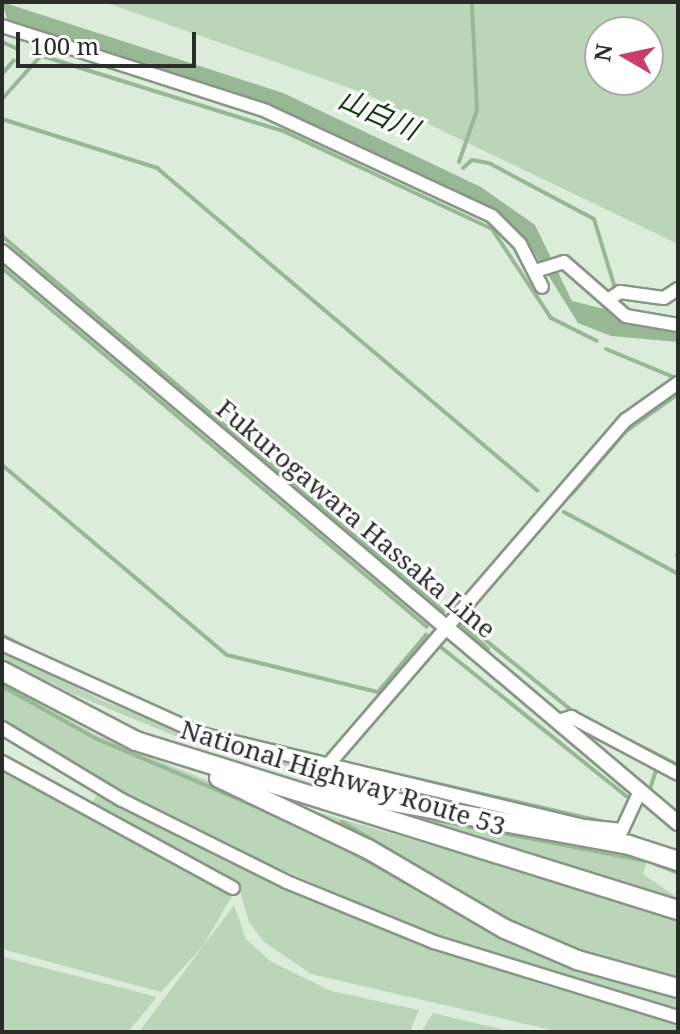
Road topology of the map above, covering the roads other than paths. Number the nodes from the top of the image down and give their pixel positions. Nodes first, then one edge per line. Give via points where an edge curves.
1 (2, 26) edge
2 (2, 252) edge
3 (535, 271) junction
4 (542, 287) dead end
5 (678, 289) edge
6 (609, 299) junction
7 (678, 325) edge
8 (678, 383) edge
9 (444, 624) junction
10 (2, 644) edge
11 (2, 671) edge
12 (558, 721) junction
13 (2, 728) edge
14 (136, 741) junction
15 (2, 762) edge
16 (206, 764) junction
17 (327, 766) junction
18 (678, 774) edge
19 (640, 791) junction
20 (678, 823) edge
21 (678, 861) edge
22 (233, 888) dead end
23 (678, 910) edge
24 (678, 988) edge
25 (678, 1017) edge

1 - 3 street via 300,126 492,216
2 - 9 main road, Fukurogawara Hassaka Line
3 - 4 street
3 - 6 street via 564,262
5 - 6 street via 664,298 620,292
6 - 7 street via 626,316
8 - 9 street via 626,420
9 - 12 main road, Fukurogawara Hassaka Line
9 - 17 street
10 - 17 street via 165,721
11 - 14 highway, National Highway Route 53
12 - 18 street via 571,717
12 - 19 main road, Fukurogawara Hassaka Line
13 - 25 street via 122,800 287,882 434,942
14 - 16 highway, National Highway Route 53
14 - 24 highway via 368,849 505,929 577,960
15 - 22 street
16 - 21 highway
16 - 23 highway, National Highway Route 53
17 - 19 street via 616,832
19 - 20 main road, Fukurogawara Hassaka Line

